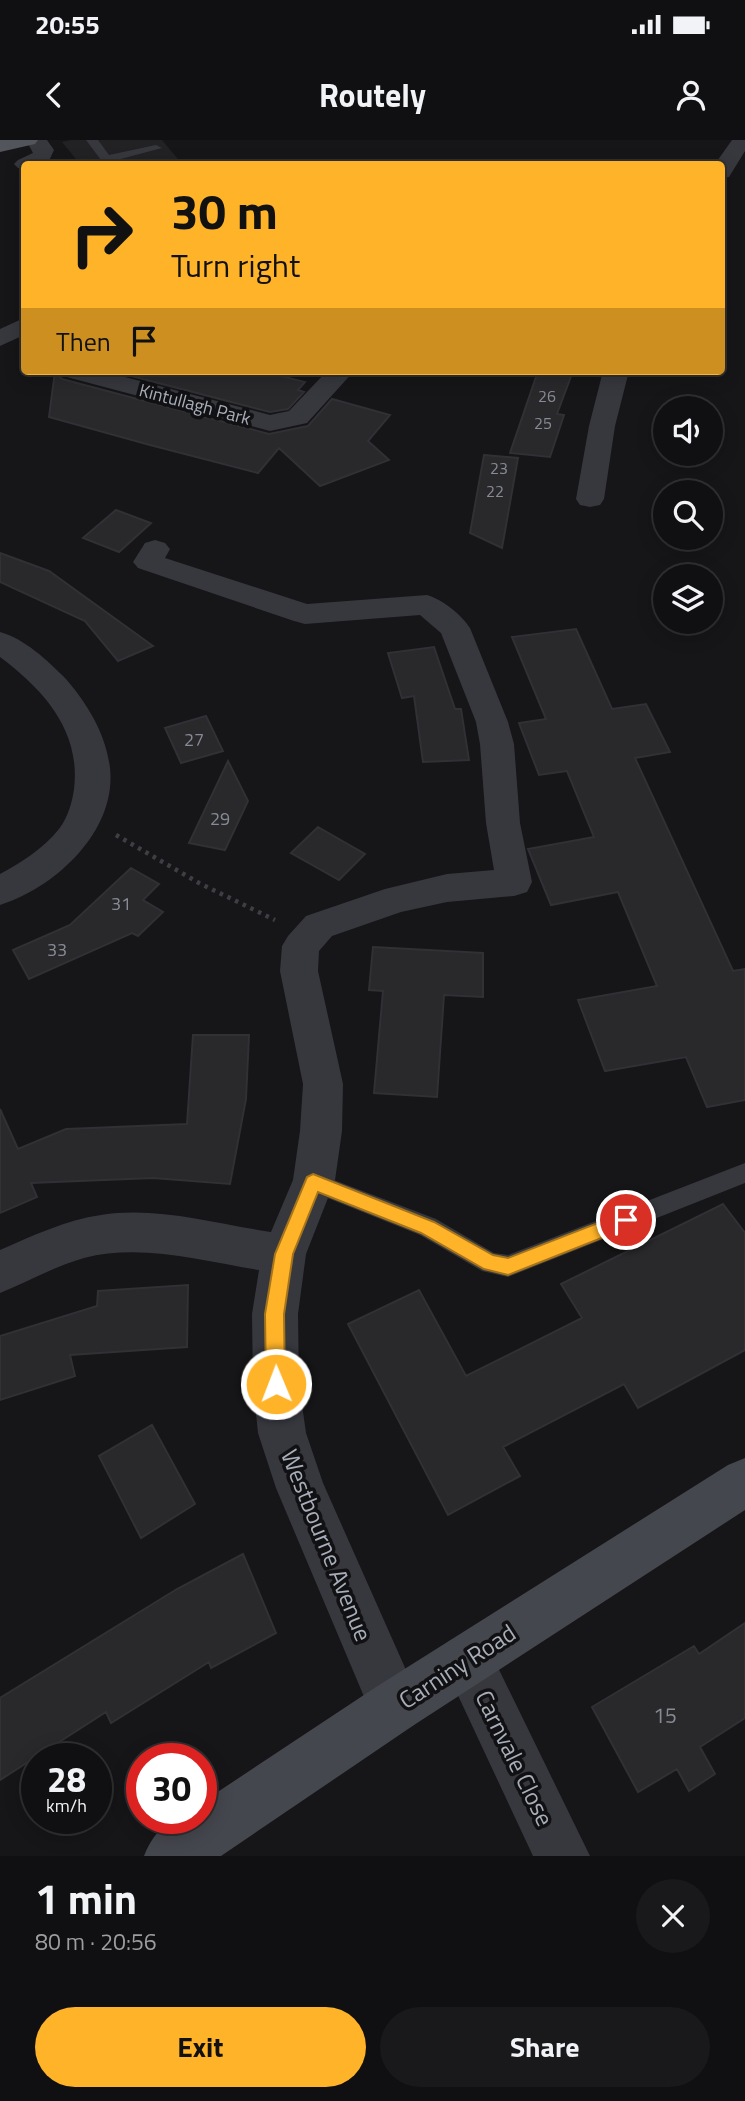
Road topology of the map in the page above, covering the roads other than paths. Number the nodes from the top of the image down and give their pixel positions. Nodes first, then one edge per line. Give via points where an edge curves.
1 (29, 140) edge
2 (36, 140) edge
3 (92, 140) edge
4 (742, 140) edge
5 (0, 146) edge
6 (156, 148) dead end
7 (35, 161) edge
8 (107, 161) edge
9 (111, 161) edge
10 (21, 166) edge
11 (725, 166) edge
12 (0, 171) edge
13 (21, 326) edge
14 (0, 340) edge
15 (21, 351) edge
16 (87, 375) edge
17 (337, 375) edge
18 (615, 375) edge
19 (590, 499) dead end
20 (155, 549) dead end
21 (0, 642) edge
22 (0, 891) edge
23 (745, 1173) edge
24 (313, 1182) junction
25 (284, 1254) junction
26 (0, 1272) edge
27 (745, 1482) edge
28 (467, 1659) junction
29 (395, 1706) junction
30 (172, 1856) edge
31 (562, 1856) edge

1 - 5 main road
2 - 7 street via 44,154
3 - 8 lane
4 - 11 street
6 - 9 lane
10 - 12 street
13 - 14 street
14 - 15 street
16 - 17 street, Kintullagh Park via 270,423 298,417
18 - 19 street
20 - 24 street, Westbourne Avenue via 148,562 269,611 305,614 427,605 455,628 498,744 503,823 514,882 447,888 398,899 320,926 305,940 299,954 323,1084
21 - 22 street via 44,674 66,697 80,719 94,761 84,818 73,836 46,865
23 - 24 lane via 508,1266 490,1263 428,1227
24 - 25 street, Westbourne Avenue
25 - 26 street via 116,1233 61,1246
25 - 29 street, Westbourne Avenue via 275,1314 282,1433 300,1488
27 - 28 street, Carniny Road
28 - 29 street, Carniny Road
28 - 31 street, Carnvale Close
29 - 30 street, Carniny Road

